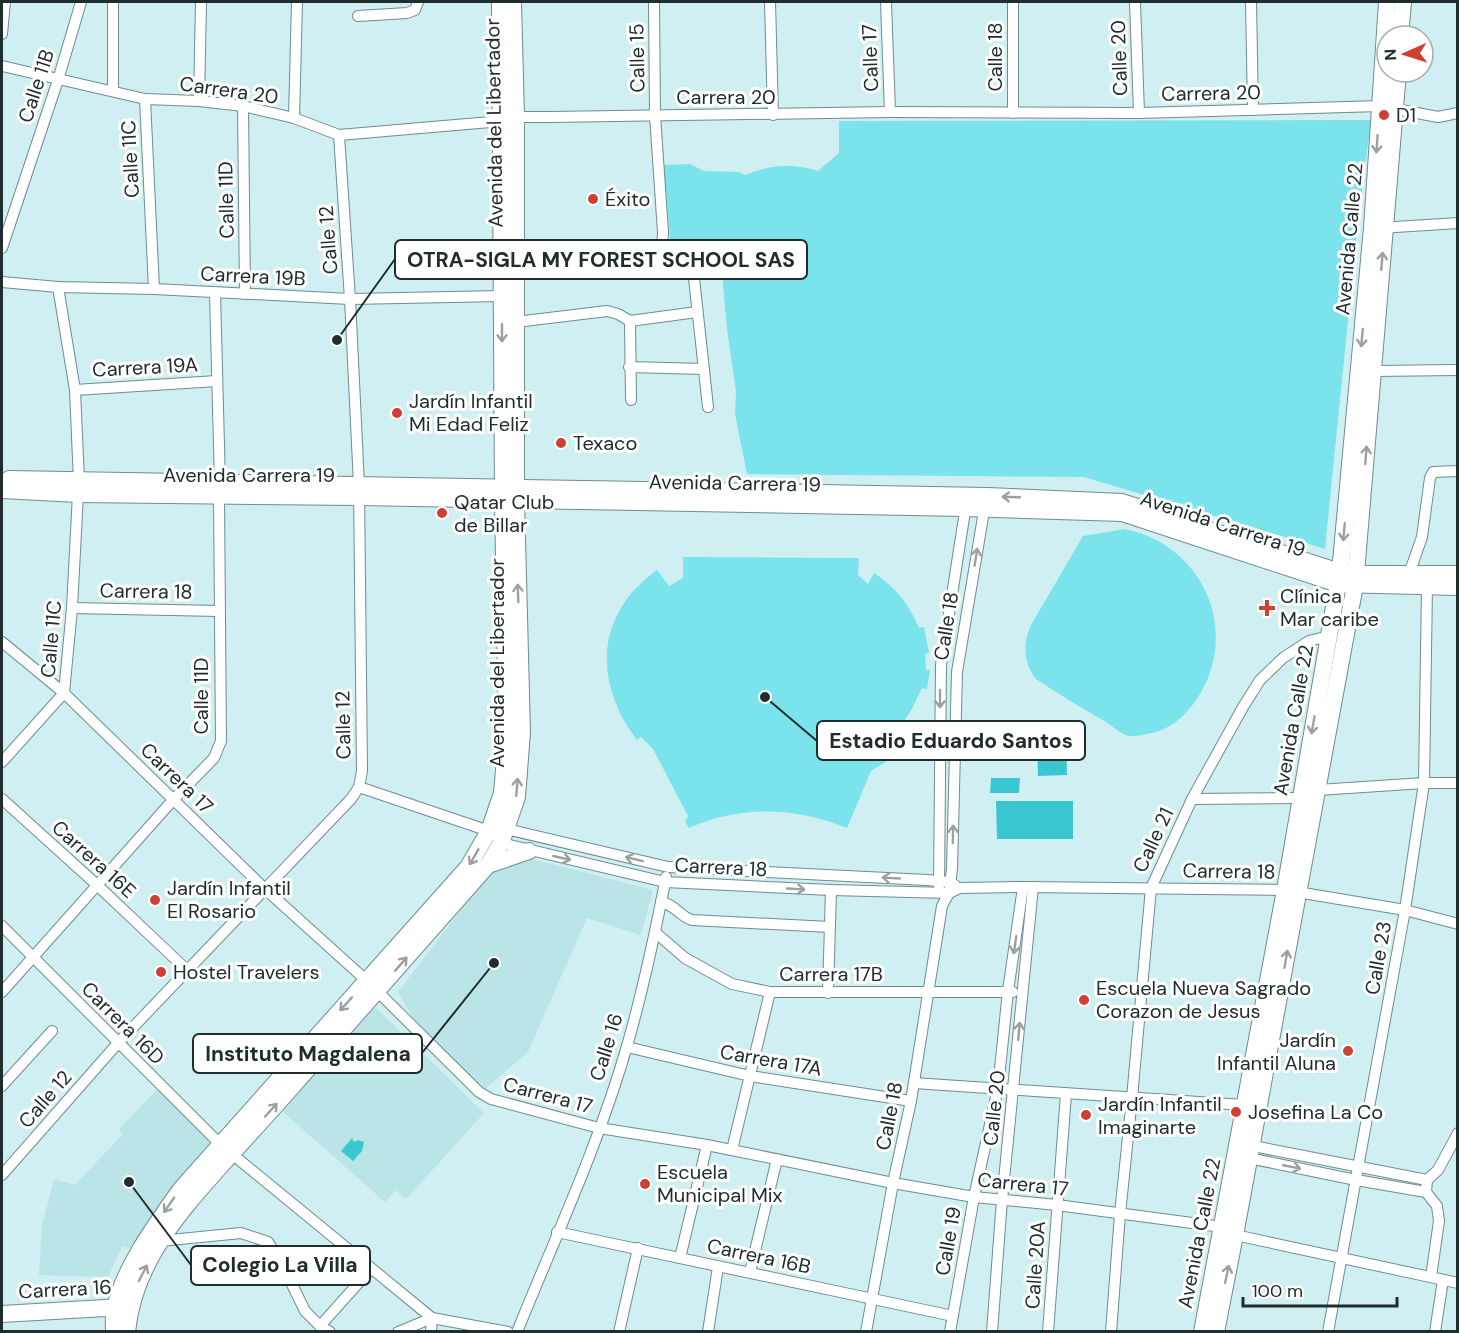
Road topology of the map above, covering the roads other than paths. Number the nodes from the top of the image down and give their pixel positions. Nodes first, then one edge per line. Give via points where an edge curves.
1 (5, 2) edge
2 (81, 2) edge
3 (113, 2) edge
4 (201, 2) edge
5 (297, 2) edge
6 (418, 2) edge
7 (500, 2) edge
8 (513, 2) edge
9 (654, 2) edge
10 (770, 2) edge
11 (886, 2) edge
12 (1013, 2) edge
13 (1135, 2) edge
14 (1251, 2) edge
15 (1387, 2) edge
16 (1403, 2) edge
17 (358, 16) dead end
18 (1401, 24) edge
19 (2, 34) edge
20 (2, 66) edge
21 (58, 80) junction
22 (1394, 84) edge
23 (113, 90) junction
24 (145, 99) junction
25 (199, 101) junction
26 (243, 106) junction
27 (1387, 107) junction
28 (1253, 111) junction
29 (890, 112) junction
30 (1139, 112) junction
31 (1013, 113) junction
32 (1458, 113) edge
33 (656, 115) junction
34 (773, 115) junction
35 (294, 118) junction
36 (509, 119) junction
37 (339, 135) junction
38 (1458, 223) edge
39 (1378, 228) junction
40 (2, 248) edge
41 (692, 260) dead end
42 (582, 266) dead end
43 (2, 282) edge
44 (58, 287) junction
45 (154, 289) junction
46 (215, 293) junction
47 (245, 294) junction
48 (502, 296) junction
49 (350, 299) junction
50 (696, 312) junction
51 (630, 321) junction
52 (516, 322) junction
53 (630, 367) junction
54 (704, 369) junction
55 (1458, 370) edge
56 (1373, 371) junction
57 (217, 381) junction
58 (75, 390) junction
59 (631, 400) dead end
60 (708, 407) dead end
61 (1458, 471) edge
62 (2, 479) edge
63 (79, 488) junction
64 (2, 490) edge
65 (220, 490) junction
66 (359, 491) junction
67 (509, 494) junction
68 (966, 502) junction
69 (985, 502) junction
70 (1409, 574) junction
71 (1458, 574) edge
72 (1347, 579) junction
73 (1427, 586) junction
74 (1458, 586) edge
75 (72, 608) junction
76 (219, 611) junction
77 (1329, 636) junction
78 (2, 642) edge
79 (64, 693) junction
80 (2, 762) edge
81 (1424, 783) junction
82 (1458, 783) edge
83 (359, 787) junction
84 (1318, 790) junction
85 (1301, 798) junction
86 (2, 799) edge
87 (1192, 799) junction
88 (173, 800) junction
89 (499, 834) junction
90 (530, 851) junction
91 (488, 865) junction
92 (668, 867) junction
93 (665, 882) junction
94 (97, 885) junction
95 (944, 887) junction
96 (1028, 887) junction
97 (264, 888) junction
98 (1151, 888) junction
99 (831, 890) junction
100 (1292, 891) junction
101 (661, 902) junction
102 (1405, 910) junction
103 (1458, 924) edge
104 (2, 926) edge
105 (830, 927) junction
106 (656, 933) junction
107 (34, 957) junction
108 (188, 971) junction
109 (372, 987) junction
110 (928, 991) junction
111 (1008, 991) junction
112 (2, 992) edge
113 (770, 992) junction
114 (1022, 992) junction
115 (828, 993) junction
116 (52, 1031) dead end
117 (118, 1043) junction
118 (627, 1047) junction
119 (750, 1076) junction
120 (914, 1083) junction
121 (2, 1086) edge
122 (998, 1088) junction
123 (1014, 1089) junction
124 (1066, 1094) junction
125 (1132, 1098) junction
126 (911, 1101) junction
127 (1244, 1105) junction
128 (599, 1128) junction
129 (1458, 1133) edge
130 (707, 1145) junction
131 (226, 1149) junction
132 (732, 1150) junction
133 (1243, 1150) junction
134 (777, 1159) junction
135 (1358, 1168) junction
136 (2, 1175) edge
137 (1356, 1180) junction
138 (893, 1184) junction
139 (1426, 1186) junction
140 (974, 1197) junction
141 (1002, 1200) junction
142 (1057, 1205) junction
143 (1120, 1214) junction
144 (1228, 1231) junction
145 (557, 1232) junction
146 (160, 1241) junction
147 (638, 1248) junction
148 (680, 1258) junction
149 (1340, 1258) junction
150 (718, 1267) junction
151 (371, 1269) junction
152 (750, 1272) junction
153 (1431, 1277) junction
154 (1443, 1280) junction
155 (1458, 1283) edge
156 (872, 1299) junction
157 (122, 1307) junction
158 (2, 1314) edge
159 (953, 1316) junction
160 (432, 1318) junction
161 (325, 1329) edge
162 (114, 1332) edge
163 (127, 1332) edge
164 (398, 1332) edge
165 (431, 1332) edge
166 (508, 1332) edge
167 (516, 1332) edge
168 (619, 1332) edge
169 (708, 1332) edge
170 (866, 1332) edge
171 (950, 1332) edge
172 (992, 1332) edge
173 (1048, 1332) edge
174 (1111, 1332) edge
175 (1202, 1332) edge
176 (1216, 1332) edge
177 (1328, 1332) edge
178 (1435, 1332) edge

1 - 19 street
2 - 21 street, Calle 11B
3 - 23 street
4 - 25 street
5 - 35 street
6 - 17 street via 415,10 407,13
7 - 36 main road, Avenida del Libertador
8 - 36 main road, Avenida del Libertador
9 - 33 street, Calle 15
10 - 34 street
11 - 29 street, Calle 17
12 - 31 street, Calle 18
13 - 30 street, Calle 20
14 - 28 street
15 - 27 main road, Avenida Calle 22
16 - 18 main road
20 - 21 street, Carrera 20
21 - 23 street, Carrera 20
21 - 40 street, Calle 11B
22 - 27 main road, Avenida Calle 22
23 - 24 street, Carrera 20
24 - 25 street, Carrera 20
24 - 45 street, Calle 11C
25 - 26 street, Carrera 20
26 - 35 street, Carrera 20
26 - 47 street, Calle 11D
27 - 28 street, Carrera 20
27 - 32 street, Carrera 20 via 1438,117
27 - 39 main road, Avenida Calle 22
28 - 30 street, Carrera 20
29 - 31 street, Carrera 20
29 - 34 street, Carrera 20
30 - 31 street, Carrera 20
33 - 34 street, Carrera 20
33 - 36 street, Carrera 20
33 - 42 street, Calle 15 via 662,252 658,256
35 - 37 street, Carrera 20
36 - 37 street, Carrera 20
36 - 48 main road, Avenida del Libertador
36 - 52 main road, Avenida del Libertador
37 - 49 street, Calle 12
38 - 39 street
56 -> 39 main road, Avenida Calle 22
39 -> 72 main road, Avenida Calle 22
41 - 50 street
43 - 44 street, Carrera 19B
44 - 45 street, Carrera 19B
44 - 58 street, Calle 11C
45 - 46 street, Carrera 19B
46 - 47 street, Carrera 19B
46 - 57 street, Calle 11D
47 - 49 street, Carrera 19B
48 - 49 street, Carrera 19B
48 -> 67 main road, Avenida del Libertador
49 - 66 street, Calle 12
50 - 51 street
50 - 54 street
51 - 52 street via 607,311
51 - 53 street
52 - 67 main road, Avenida del Libertador
53 - 54 street
53 - 59 street
54 - 60 street
55 - 56 street
72 -> 56 main road, Avenida Calle 22
57 - 58 street, Carrera 19A
57 - 65 street, Calle 11D
58 - 63 street, Calle 11C
61 - 70 street via 1439,470 1430,478 1422,537
62 - 63 main road, Avenida Carrera 19
63 - 64 main road, Avenida Carrera 19
63 - 65 main road, Avenida Carrera 19
63 - 75 street, Calle 11C
65 - 66 main road, Avenida Carrera 19
65 - 76 street, Calle 11D
66 - 67 main road, Avenida Carrera 19
66 - 83 street, Calle 12
67 - 68 main road, Avenida Carrera 19
67 - 89 main road, Avenida del Libertador via 522,732 517,797
68 - 69 main road, Avenida Carrera 19
68 -> 95 street, Calle 18 via 941,665
69 - 72 main road, Avenida Carrera 19 via 1122,513
95 -> 69 street, Calle 18 via 952,869 957,672
70 - 71 main road, Avenida Carrera 19
70 - 72 main road, Avenida Carrera 19
72 - 73 main road, Avenida Carrera 19
72 - 77 main road, Avenida Calle 22
72 - 84 main road, Avenida Calle 22
73 - 74 main road, Avenida Carrera 19
73 - 81 street, Calle 23
75 - 76 street, Carrera 18
75 - 79 street, Calle 11C
76 - 88 street, Calle 11D via 220,741 214,758
77 -> 85 main road, Avenida Calle 22
77 - 87 street, Calle 21 via 1309,641 1260,680
78 - 79 street, Carrera 17
79 - 80 street, Calle 11C
79 - 88 street, Carrera 17
81 - 82 street
81 - 84 street
81 - 102 street, Calle 23
83 - 89 street, Carrera 18
83 - 97 street, Calle 12
84 - 100 main road, Avenida Calle 22
85 - 87 street
85 - 100 main road, Avenida Calle 22
86 - 94 street, Carrera 16E
87 - 98 street, Calle 21
88 - 94 street, Calle 11D
88 - 97 street, Carrera 17
89 - 90 street, Carrera 18
89 - 91 main road, Avenida del Libertador
92 -> 89 street, Carrera 18
89 -> 109 main road, Avenida del Libertador
90 - 91 main road
90 -> 93 street, Carrera 18
109 -> 91 main road, Avenida del Libertador
92 - 93 street, Calle 16
95 -> 92 street, Carrera 18
93 -> 99 street, Carrera 18
93 - 101 street, Calle 16
94 - 107 street, Calle 11D
94 - 108 street, Carrera 16E
95 - 96 street, Carrera 18
95 - 99 street, Carrera 18
95 - 110 street, Calle 18
96 - 98 street, Carrera 18
96 -> 111 street, Calle 20
96 - 114 street, Calle 20
97 - 108 street, Calle 12
97 - 109 street, Carrera 17
98 - 100 street, Carrera 18
98 - 125 street, Calle 21
99 - 105 street
100 - 102 street, Carrera 18
100 - 127 main road, Avenida Calle 22
133 -> 100 main road, Avenida Calle 22
101 - 105 street via 693,920
101 - 106 street, Calle 16
102 - 103 street, Carrera 18
102 - 135 street, Calle 23
104 - 107 street, Carrera 16D
105 - 115 street
106 - 113 street, Carrera 17B via 685,958 732,984
106 - 118 street, Calle 16
107 - 112 street, Calle 11D
107 - 117 street, Carrera 16D
108 - 117 street, Calle 12
109 - 128 street, Carrera 17 via 479,1092 491,1099
109 - 131 main road, Avenida del Libertador
110 - 111 street, Carrera 17B
110 - 115 street, Carrera 17B
110 - 120 street, Calle 18
111 - 114 street, Carrera 17B
111 - 122 street, Calle 20
113 - 115 street, Carrera 17B
113 - 119 street
123 -> 114 street, Calle 20
116 - 121 street
117 - 131 street, Carrera 16D
117 - 136 street, Calle 12
118 - 119 street, Carrera 17A
118 - 128 street, Calle 16
119 - 126 street, Carrera 17A
119 - 132 street
120 - 122 street
120 - 126 street, Calle 18
122 - 123 street
122 - 140 street, Calle 19
123 - 124 street
123 - 141 street, Calle 20
124 - 125 street
124 - 142 street, Calle 20A
125 - 127 street
125 - 143 street, Calle 21
126 - 138 street, Calle 18
127 - 133 main road, Avenida Calle 22
128 - 130 street, Carrera 17
128 - 145 street, Calle 16
129 - 139 street
130 - 132 street, Carrera 17
130 - 148 street
131 - 146 main road, Avenida del Libertador
131 - 151 street, Carrera 16D
131 -> 157 main road, Avenida del Libertador via 181,1189 149,1233 127,1276
132 - 134 street, Carrera 17
133 - 135 street
133 -> 137 street
133 - 144 main road, Avenida Calle 22
134 - 138 street, Carrera 17
134 - 152 street
135 - 137 street, Calle 23
135 - 139 street
137 - 139 street
137 - 149 street, Calle 23
138 - 140 street, Carrera 17
138 - 156 street, Calle 18
139 - 153 street via 1437,1206 1439,1221
140 - 141 street, Carrera 17
140 - 159 street, Calle 19
141 - 142 street, Carrera 17
141 - 172 street, Calle 20
142 - 143 street, Carrera 17
142 - 173 street, Calle 20A
143 - 144 street, Carrera 17
143 - 174 street, Calle 21
144 - 149 street, Carrera 17
144 - 175 main road, Avenida Calle 22
176 -> 144 main road, Avenida Calle 22
145 - 147 street, Carrera 16B
145 - 167 street, Calle 16
157 -> 146 main road, Avenida del Libertador
146 - 161 street via 241,1233 268,1242 305,1311
147 - 148 street, Carrera 16B
147 - 168 street
148 - 150 street, Carrera 16B
149 - 153 street, Carrera 17
149 - 177 street, Calle 23
150 - 152 street, Carrera 16B
150 - 169 street
151 - 160 street, Carrera 16D
151 - 161 street
152 - 156 street, Carrera 16B
153 - 154 street, Carrera 17
154 - 155 street, Carrera 17
154 - 178 street
156 - 159 street, Carrera 16B
156 - 170 street, Calle 18
157 - 158 main road, Carrera 16
157 - 162 main road, Avenida del Libertador
157 - 163 main road, Avenida del Libertador
159 - 171 street, Calle 19
160 - 164 street
160 - 165 street
160 - 166 street

